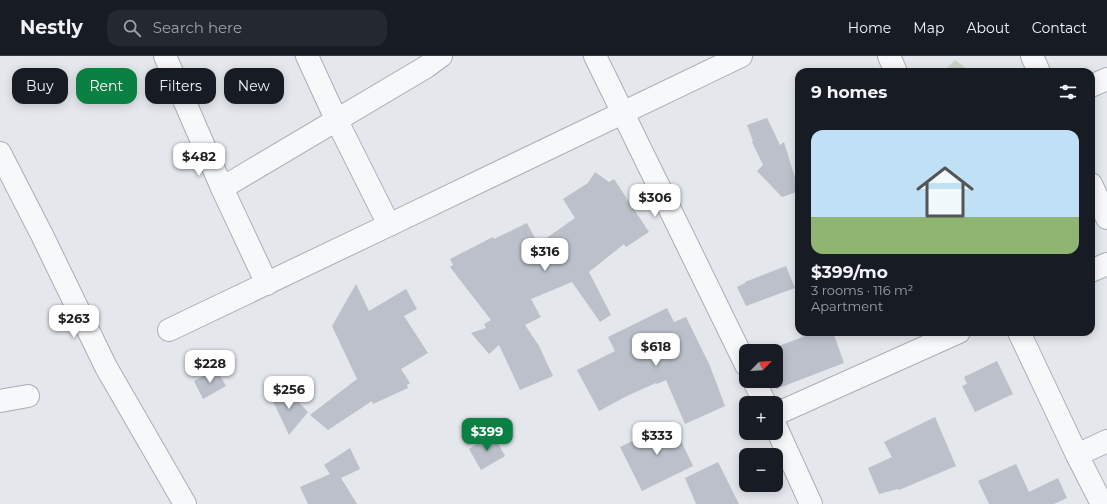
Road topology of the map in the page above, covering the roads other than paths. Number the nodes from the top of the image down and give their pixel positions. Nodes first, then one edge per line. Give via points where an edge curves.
1 (164, 56) edge
2 (307, 56) edge
3 (595, 56) edge
4 (741, 56) edge
5 (888, 56) edge
6 (1032, 56) edge
7 (429, 60) edge
8 (894, 68) edge
9 (1037, 68) edge
10 (1107, 78) edge
11 (1095, 84) edge
12 (622, 113) junction
13 (336, 119) junction
14 (0, 153) edge
15 (222, 188) junction
16 (1095, 192) edge
17 (1107, 218) edge
18 (389, 225) junction
19 (1107, 264) edge
20 (1095, 269) edge
21 (266, 284) junction
22 (169, 330) dead end
23 (950, 336) edge
24 (1021, 336) edge
25 (739, 351) edge
26 (28, 396) dead end
27 (0, 401) edge
28 (783, 411) edge
29 (782, 440) edge
30 (1107, 440) edge
31 (1077, 455) junction
32 (185, 504) edge
33 (812, 504) edge
34 (1102, 504) edge

1 - 15 street
2 - 13 street
3 - 12 street
4 - 12 street
5 - 8 street
6 - 9 street
7 - 13 street
10 - 11 street
12 - 18 street
12 - 25 street
13 - 15 street
13 - 18 street
14 - 32 street via 106,368
15 - 21 street
16 - 17 street
18 - 21 street
19 - 20 street
21 - 22 street
23 - 28 street
24 - 31 street
26 - 27 street
29 - 33 street
30 - 31 street
31 - 34 street

